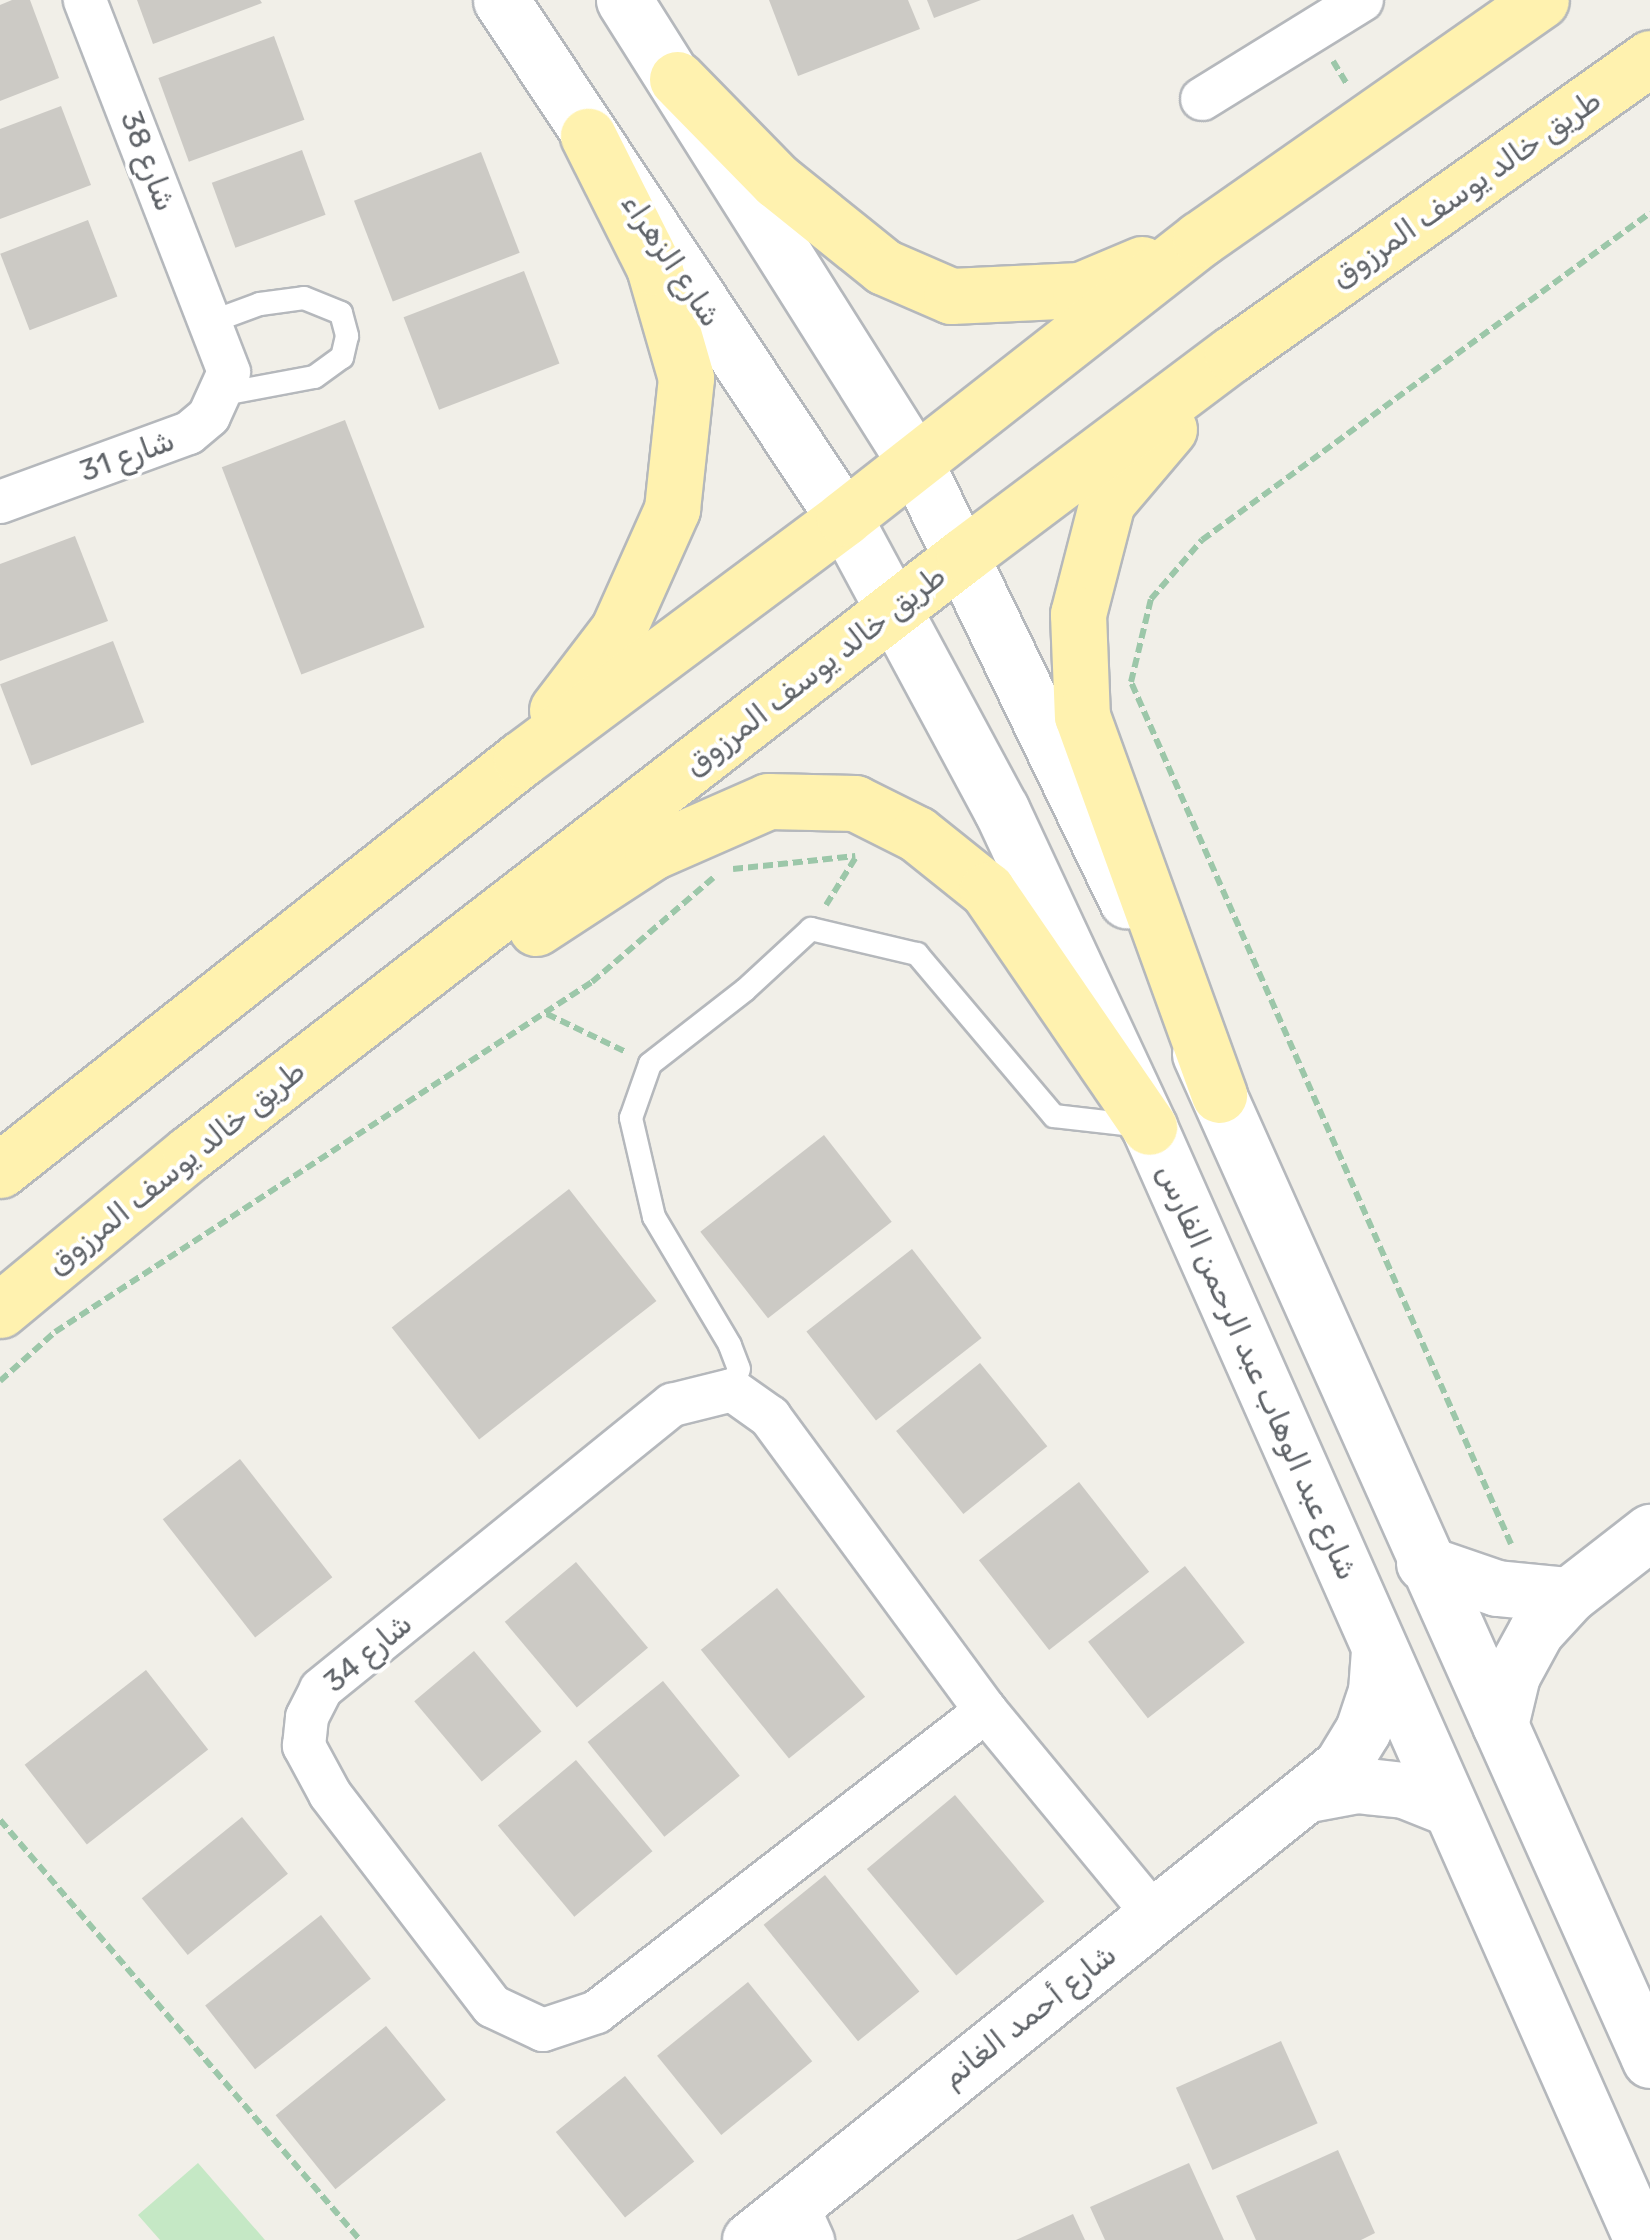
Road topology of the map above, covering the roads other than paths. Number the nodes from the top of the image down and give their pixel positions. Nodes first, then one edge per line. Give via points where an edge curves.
1 (85, 0) edge
2 (501, 0) edge
3 (624, 0) edge
4 (1362, 0) edge
5 (1541, 0) edge
6 (1650, 58) edge
7 (677, 79) junction
8 (1202, 99) dead end
9 (588, 136) junction
10 (1200, 239) junction
11 (211, 322) junction
12 (1232, 354) junction
13 (223, 394) junction
14 (915, 462) junction
15 (0, 502) edge
16 (844, 518) junction
17 (964, 555) junction
18 (896, 608) junction
19 (521, 759) junction
20 (1219, 1095) junction
21 (1149, 1127) junction
22 (190, 1153) junction
23 (0, 1170) edge
24 (1306, 1299) junction
25 (0, 1310) edge
26 (1237, 1326) junction
27 (1339, 1373) junction
28 (732, 1390) junction
29 (1270, 1402) junction
30 (1650, 1532) edge
31 (1424, 1564) junction
32 (1570, 1595) junction
33 (1379, 1650) junction
34 (986, 1711) junction
35 (1500, 1725) junction
36 (1309, 1794) junction
37 (1449, 1808) junction
38 (1155, 1916) junction
39 (1650, 2060) edge
40 (805, 2221) edge
41 (750, 2240) edge
42 (1642, 2240) edge

1 - 11 street, شارع 38
2 - 9 street, شارع الزهراء
3 - 7 street
4 - 8 street
5 - 10 main road
6 - 12 main road, طريق خالد يوسف المرزوق
7 - 10 main road via 777,181 884,267 951,296 1080,290
7 - 14 street
9 - 16 street, شارع الزهراء
9 - 19 main road via 654,267 686,378 672,510 618,630
10 - 14 main road
11 - 13 street via 229,372
11 - 13 lane via 260,304 304,298 341,314 347,336 342,357 314,377
12 - 17 main road, طريق خالد يوسف المرزوق
12 - 20 main road via 1107,502 1078,614 1082,716
13 - 15 street, شارع 31 via 188,434
14 - 16 main road
14 - 17 street
16 - 18 street, شارع عبد الوهاب عبد الرحمن الفارس
16 - 19 main road
17 - 18 main road, طريق خالد يوسف المرزوق
17 - 20 street
18 - 21 street, شارع عبد الوهاب عبد الرحمن الفارس via 1000,809
18 - 22 main road, طريق خالد يوسف المرزوق
19 - 23 main road
20 - 24 street
21 - 22 main road via 987,890 917,834 855,803 768,802 652,852
21 - 26 street, شارع عبد الوهاب عبد الرحمن الفارس
21 - 28 lane via 1054,1116 917,954 811,929 650,1064 630,1118 654,1217 730,1346 738,1369
22 - 25 main road, طريق خالد يوسف المرزوق
24 - 26 street via 1286,1326 1270,1333
24 - 27 street
26 - 29 street, شارع عبد الوهاب عبد الرحمن الفارس
27 - 29 street via 1306,1368 1290,1374
27 - 31 street
28 - 34 street via 770,1418
28 - 34 street, شارع 34 via 672,1406 320,1689 307,1717 304,1746 316,1772 492,2006 543,2030 598,2012
29 - 33 street, شارع عبد الوهاب عبد الرحمن الفارس
30 - 32 street
31 - 32 street via 1497,1588
31 - 35 street
32 - 35 street via 1522,1652
33 - 36 street, شارع أحمد الغانم via 1376,1691 1363,1730 1341,1766
33 - 37 street, شارع عبد الوهاب عبد الرحمن الفارس
34 - 38 street
35 - 39 street
36 - 37 street, شارع أحمد الغانم via 1357,1785 1404,1790
36 - 38 street, شارع أحمد الغانم
37 - 42 street, شارع عبد الوهاب عبد الرحمن الفارس
38 - 40 street, شارع أحمد الغانم
40 - 41 street, شارع أحمد الغانم

